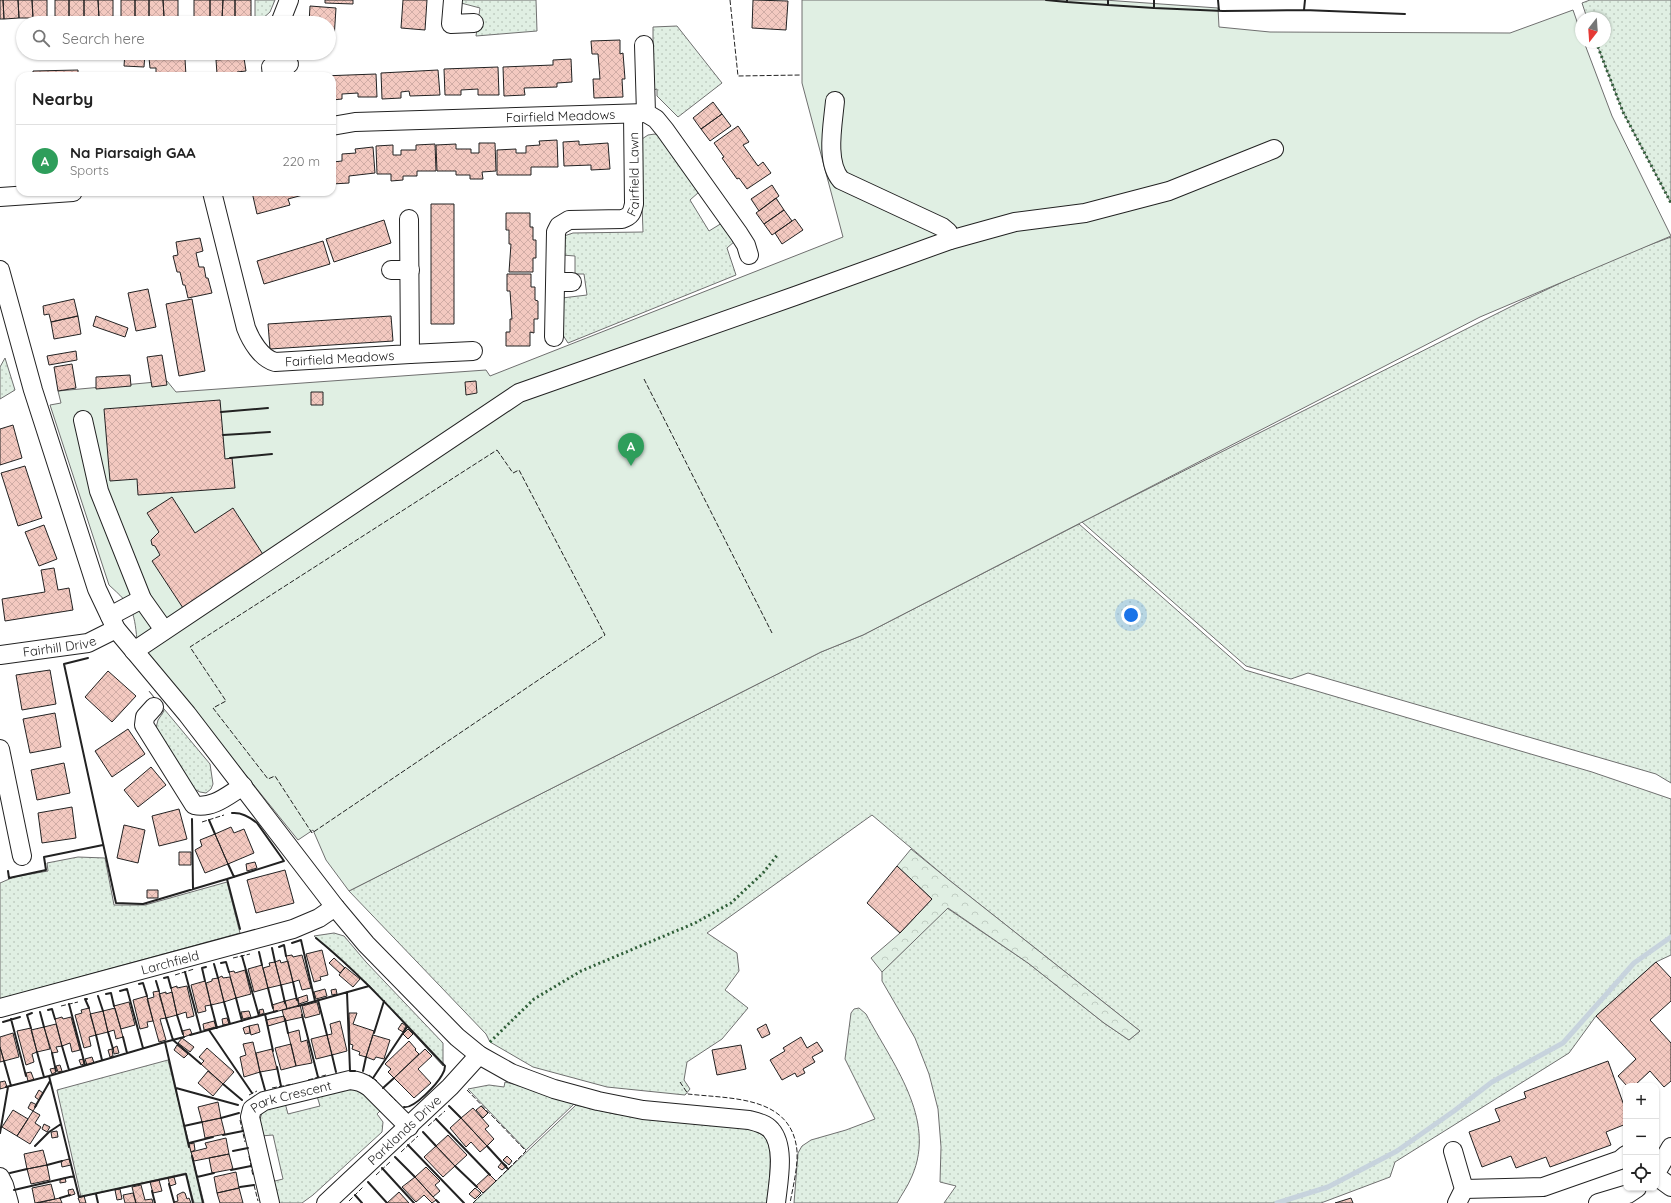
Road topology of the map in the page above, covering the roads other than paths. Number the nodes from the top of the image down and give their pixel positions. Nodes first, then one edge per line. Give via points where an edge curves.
1 (289, 0) edge
2 (453, 0) edge
3 (283, 16) edge
4 (474, 23) dead end
5 (644, 45) dead end
6 (289, 64) dead end
7 (272, 72) edge
8 (835, 101) dead end
9 (639, 114) junction
10 (336, 125) edge
11 (1274, 149) dead end
12 (16, 196) edge
13 (213, 196) edge
14 (0, 197) edge
15 (409, 219) dead end
16 (950, 240) junction
17 (749, 255) dead end
18 (0, 270) edge
19 (391, 270) dead end
20 (410, 270) junction
21 (554, 337) dead end
22 (473, 351) dead end
23 (410, 354) junction
24 (83, 420) dead end
25 (142, 599) junction
26 (113, 623) junction
27 (164, 630) junction
28 (134, 651) junction
29 (0, 655) edge
30 (154, 707) dead end
31 (0, 749) edge
32 (243, 786) junction
33 (22, 856) dead end
34 (335, 907) junction
35 (0, 1008) edge
36 (479, 1055) junction
37 (409, 1127) junction
38 (1671, 1148) edge
39 (1453, 1151) dead end
40 (1623, 1158) edge
41 (1659, 1170) edge
42 (0, 1177) edge
43 (1659, 1177) edge
44 (1671, 1187) edge
45 (1632, 1191) edge
46 (1461, 1196) edge
47 (9, 1203) edge
48 (270, 1203) edge
49 (326, 1203) edge
50 (776, 1203) edge
51 (1598, 1203) edge

1 - 3 street
2 - 4 street via 451,24
5 - 9 street, Fairfield Lawn
6 - 7 street via 271,67
8 - 16 street via 832,156 836,174 841,180 942,227 948,232
9 - 10 street, Fairfield Meadows via 355,122
9 - 17 street, Fairfield Lawn via 656,119 665,130 739,234
9 - 21 street, Fairfield Lawn via 632,213 622,220 569,220 559,226 556,232 564,282
11 - 16 street via 1169,191 1085,214 1016,222
12 - 14 street
13 - 23 street, Fairfield Meadows via 246,328 266,358 280,362
15 - 20 street, Fairfield Meadows
16 - 27 street via 519,393
18 - 26 street via 33,390 97,589
19 - 20 street
20 - 23 street, Fairfield Meadows
22 - 23 street
24 - 25 street via 99,491
25 - 26 street, Fairhill Drive
25 - 27 street
26 - 28 street
26 - 29 street, Fairhill Drive via 88,643
27 - 28 street
28 - 32 street
30 - 32 street via 145,717 144,725 194,805 211,805
31 - 33 street
32 - 34 street
34 - 35 street, Larchfield via 319,918 293,929
34 - 36 street via 436,1018
36 - 37 street, Parklands Drive
36 - 50 street via 531,1081 598,1101 643,1110 749,1120 762,1124 771,1130 780,1155
37 - 48 street, Park Crescent via 369,1087 356,1080 264,1100 252,1109 250,1117
37 - 49 street, Parklands Drive
38 - 41 street
39 - 46 street
40 - 46 street via 1543,1187
42 - 47 street
43 - 44 street
45 - 51 street

